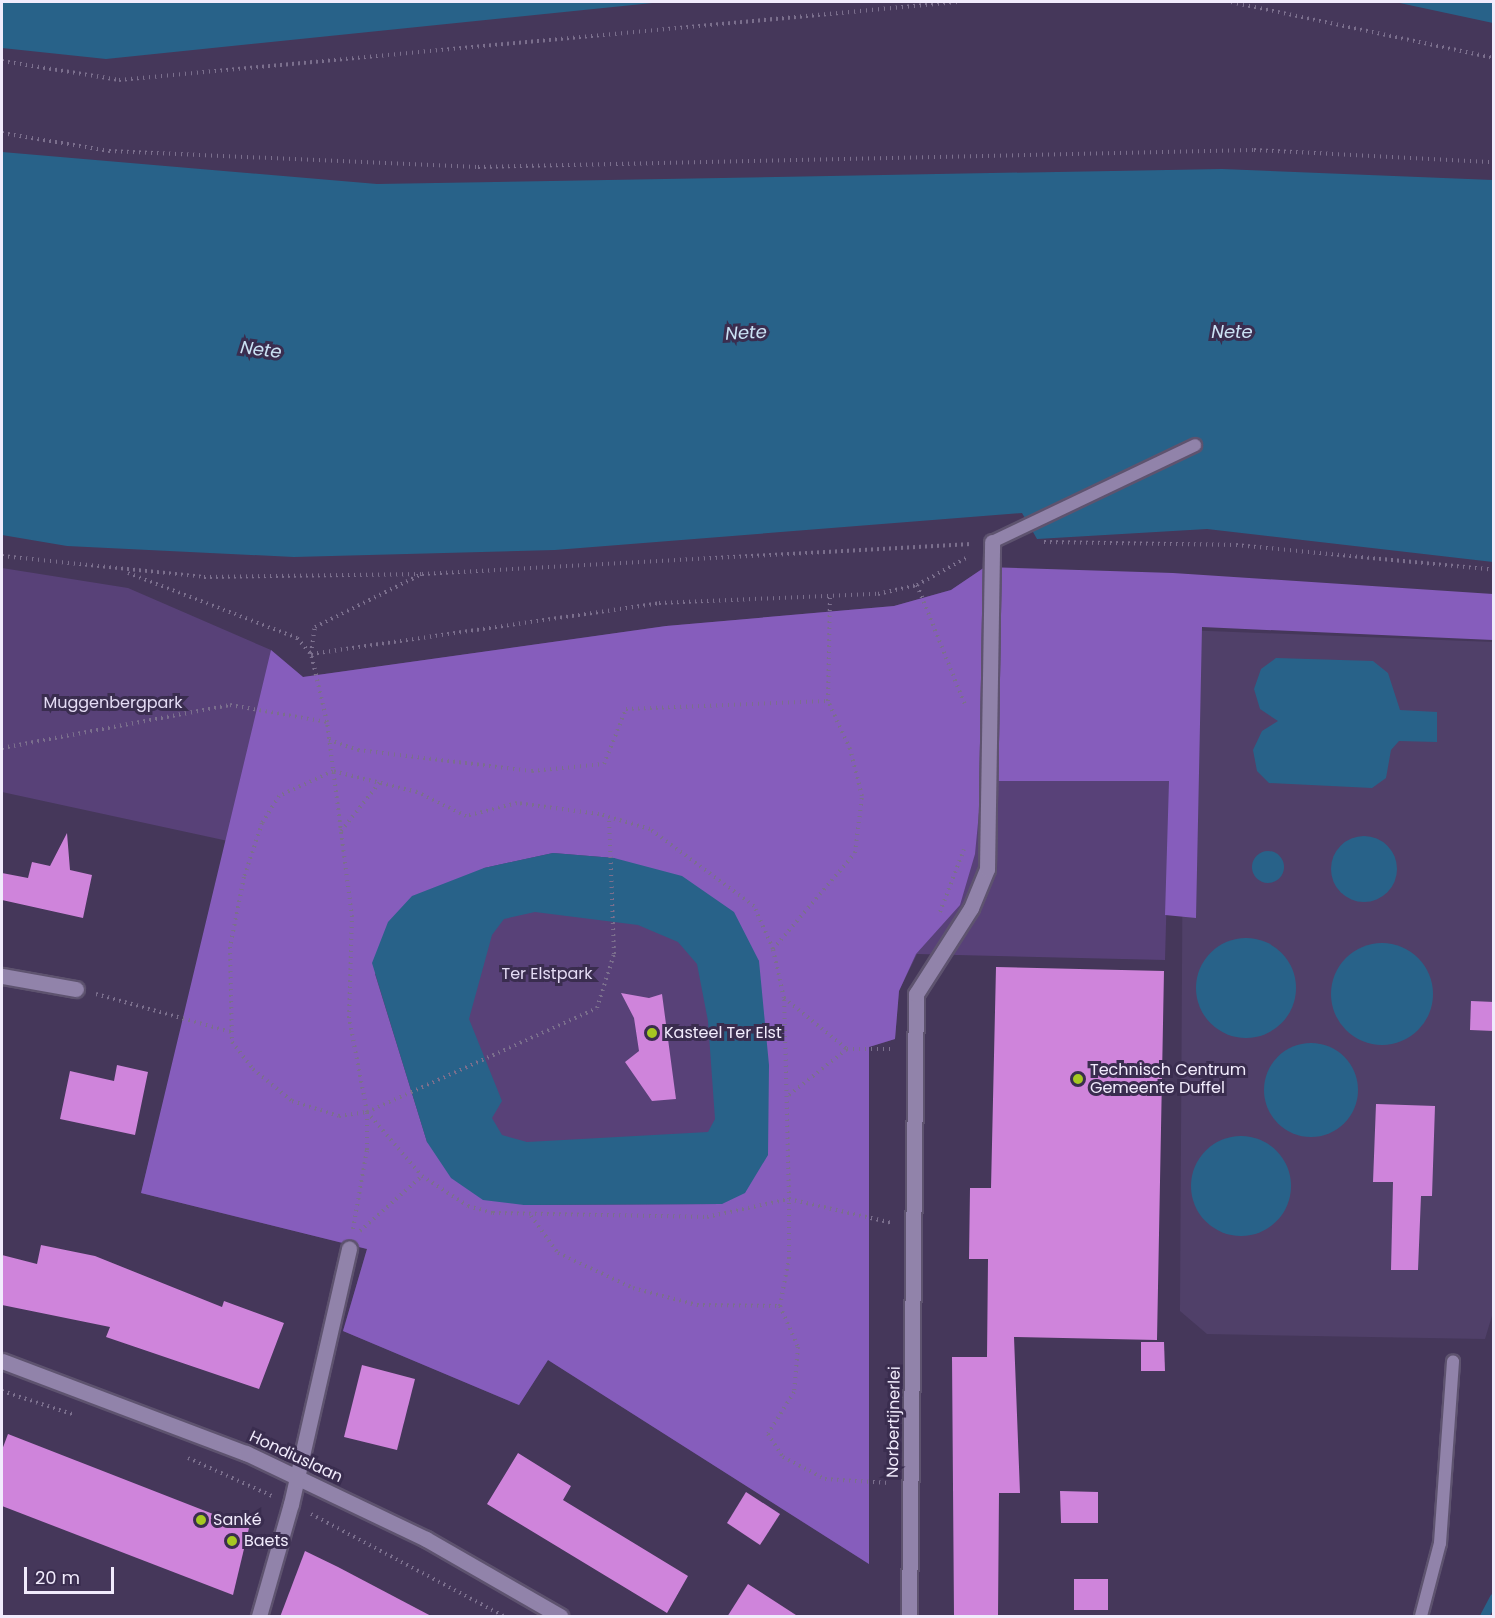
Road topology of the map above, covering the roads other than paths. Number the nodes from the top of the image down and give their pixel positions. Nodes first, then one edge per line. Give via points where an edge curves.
1 (1196, 445) dead end
2 (992, 542) joint
3 (2, 976) edge
4 (76, 989) road end
5 (349, 1248) dead end
6 (2, 1361) edge
7 (1453, 1361) dead end
8 (296, 1476) junction
9 (259, 1617) edge
10 (560, 1617) edge
11 (909, 1617) edge
12 (1421, 1617) edge

1 - 2 lane
2 - 11 street, Norbertijnerlei via 987,869 971,908 916,994
3 - 4 street
5 - 8 street
6 - 8 street, Hondiuslaan via 123,1402
7 - 12 lane via 1440,1543
8 - 9 street
8 - 10 street, Hondiuslaan via 426,1539

